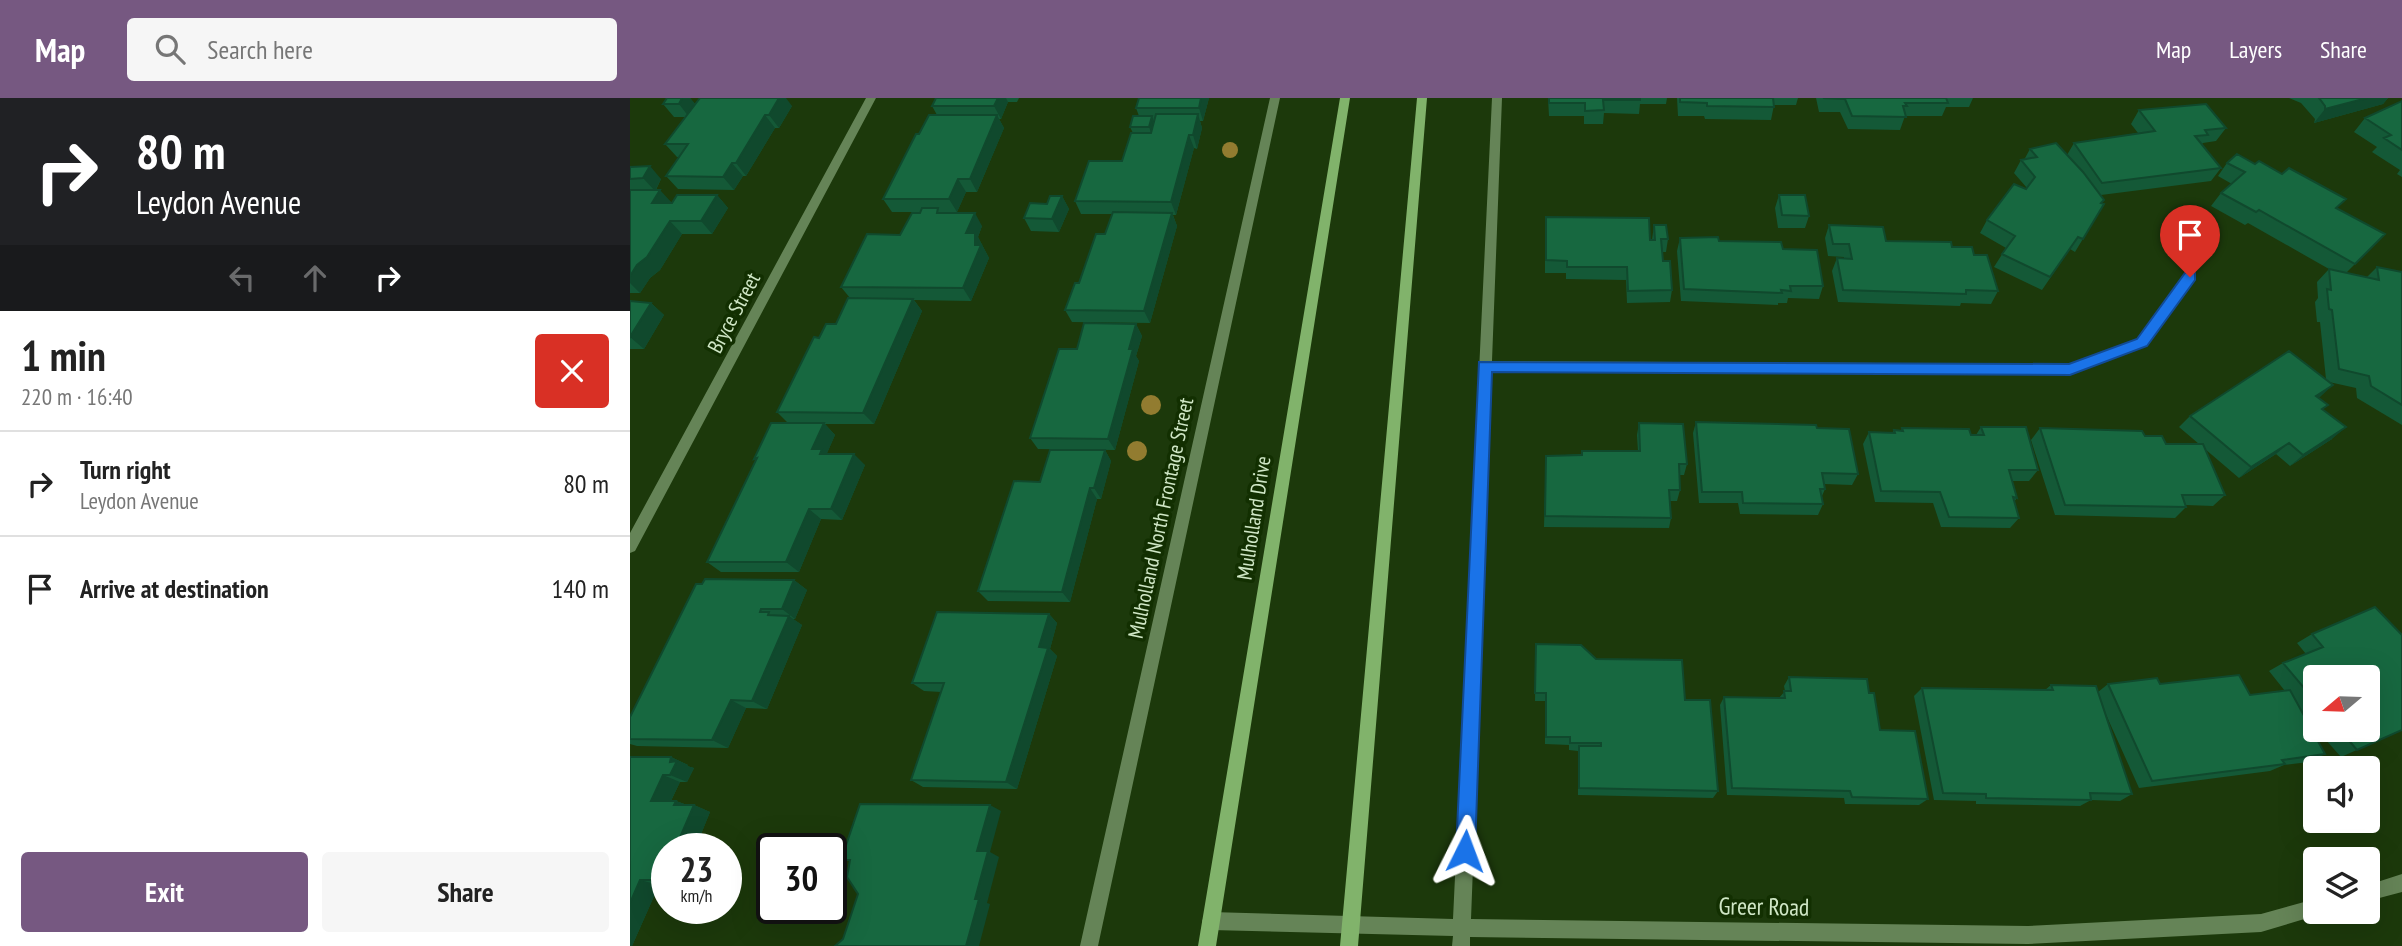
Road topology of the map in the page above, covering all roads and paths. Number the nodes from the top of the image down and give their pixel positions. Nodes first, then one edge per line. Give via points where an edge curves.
1 (871, 98) edge
2 (1275, 98) edge
3 (1345, 98) edge
4 (1422, 98) edge
5 (1497, 98) edge
6 (2190, 277) dead end
7 (1485, 366) junction
8 (630, 547) edge
9 (2402, 883) edge
10 (2380, 889) edge
11 (2303, 911) edge
12 (1211, 921) junction
13 (1351, 924) junction
14 (1462, 937) edge
15 (1089, 946) edge
16 (1207, 946) edge
17 (1349, 946) edge

1 - 8 street, Bryce Street
2 - 15 street, Mulholland North Frontage Street
3 - 12 main road, Mulholland Drive
4 - 13 main road
5 - 7 street
6 - 7 street via 2142,342 2070,369
7 - 14 street
9 - 10 street
11 - 14 street, Greer Road via 2261,923 2028,935
12 - 13 street, Greer Road
12 - 16 main road, Mulholland Drive
13 - 14 street, Greer Road
13 - 17 main road

